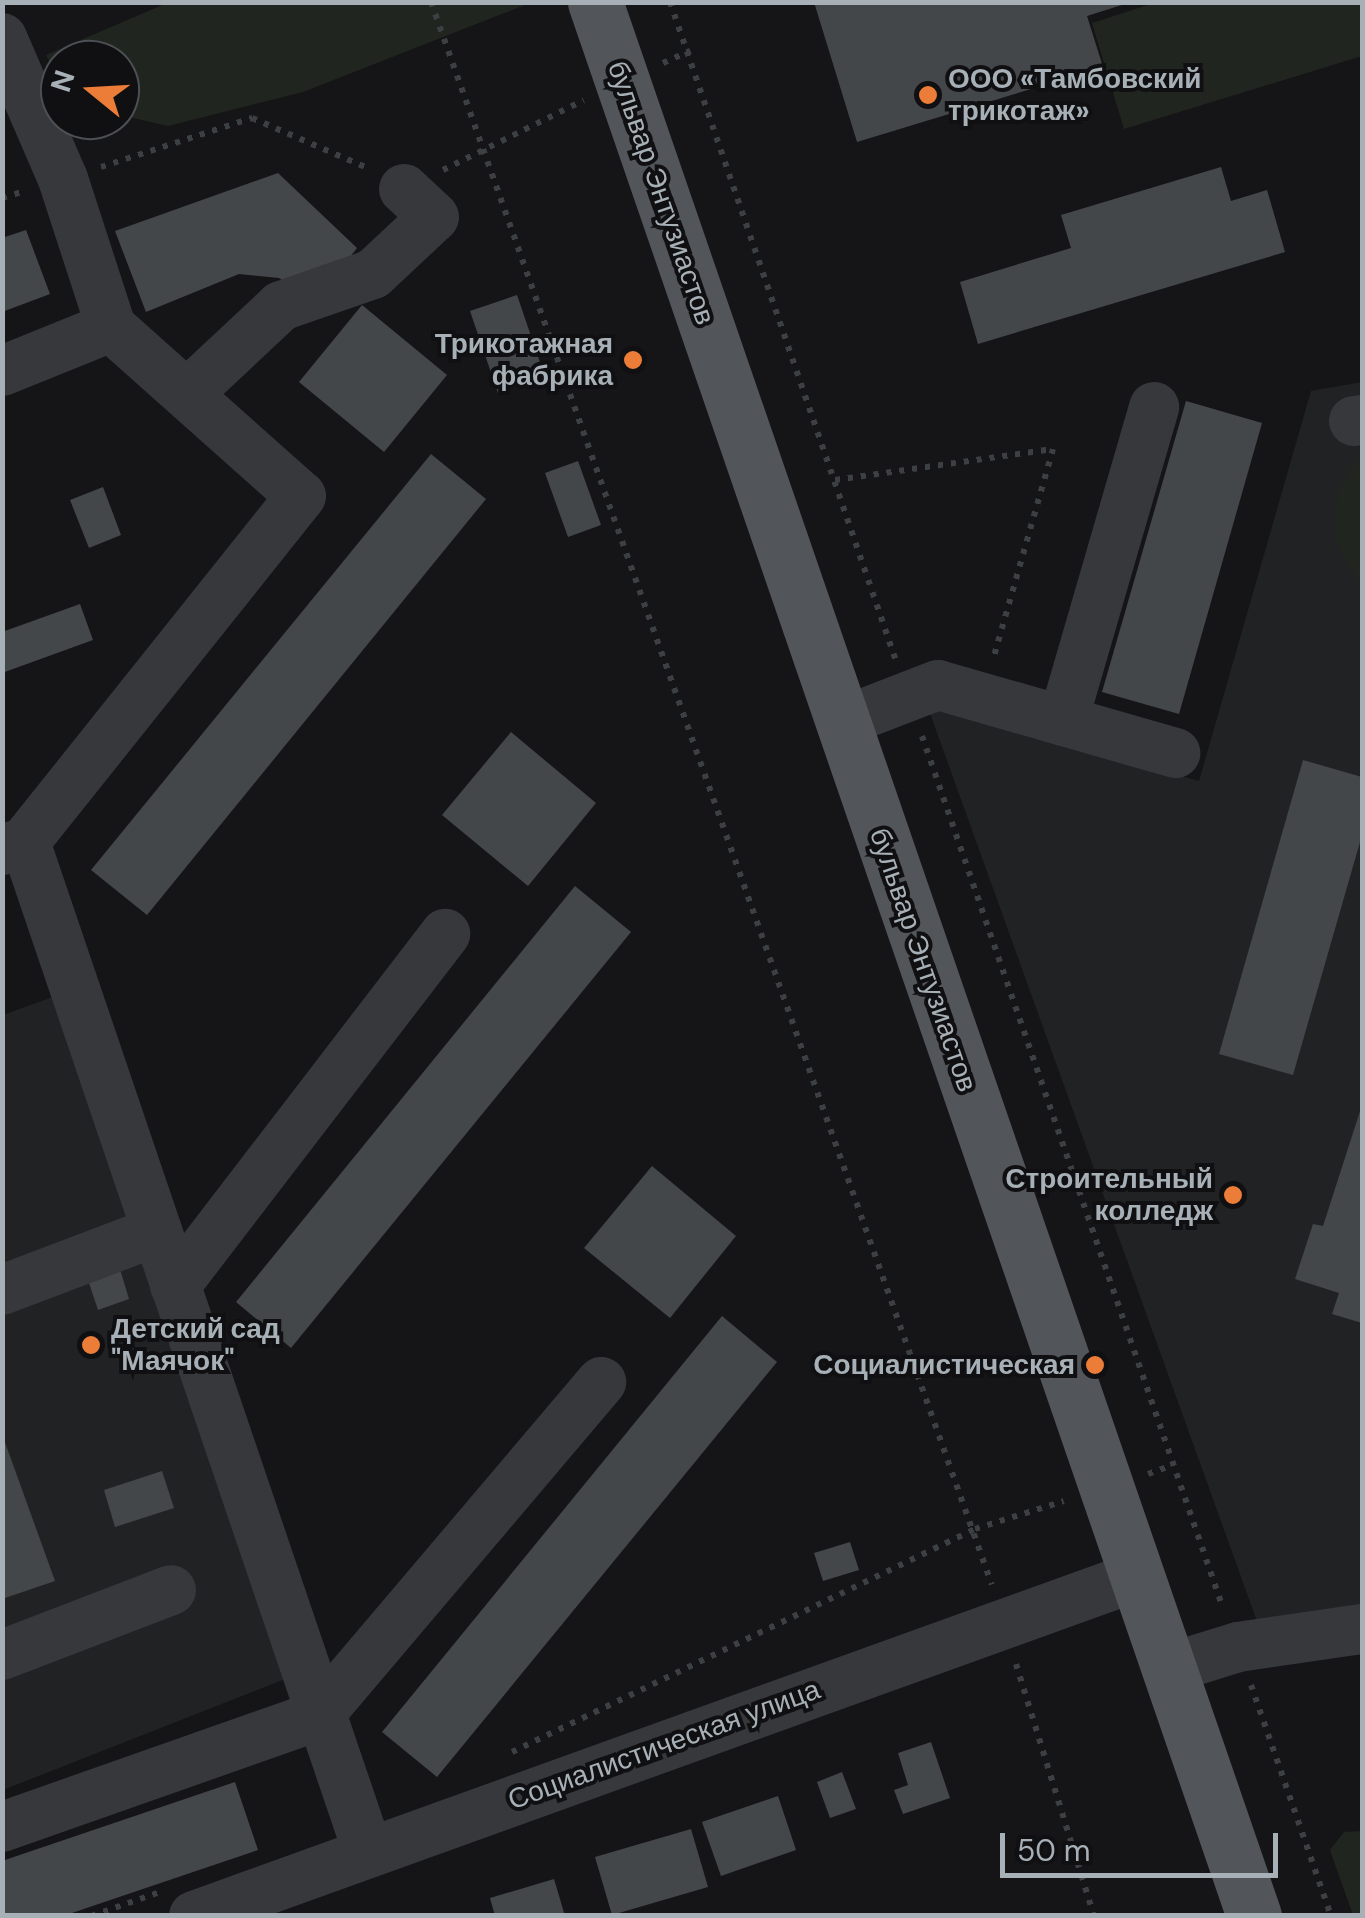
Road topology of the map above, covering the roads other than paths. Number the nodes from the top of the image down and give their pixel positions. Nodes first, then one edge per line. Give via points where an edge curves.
1 (595, 2) edge
2 (2, 38) edge
3 (404, 188) road end
4 (110, 327) junction
5 (2, 371) edge
6 (187, 394) junction
7 (1154, 407) dead end
8 (1064, 721) junction
9 (842, 722) junction
10 (1175, 753) dead end
11 (14, 846) edge
12 (445, 934) dead end
13 (157, 1231) junction
14 (175, 1286) junction
15 (2, 1290) edge
16 (601, 1382) dead end
17 (1135, 1577) junction
18 (172, 1590) dead end
19 (1362, 1630) edge
20 (2, 1655) edge
21 (1167, 1668) junction
22 (318, 1716) junction
23 (2, 1826) edge
24 (368, 1852) junction
25 (178, 1904) edge
26 (1254, 1916) edge

1 - 9 main road, бульвар Энтузиастов
2 - 4 street via 64,179
3 - 6 street via 434,217 373,274 281,306
4 - 5 street
4 - 6 street
6 - 11 street via 302,496
7 - 8 street
8 - 9 street via 932,685
8 - 10 street
9 - 17 main road, бульвар Энтузиастов
11 - 13 street
12 - 14 street
13 - 14 street
13 - 15 street
14 - 22 street
16 - 22 street
17 - 21 main road, бульвар Энтузиастов
17 - 24 street, Социалистическая улица
18 - 20 street
19 - 21 street via 1238,1648
21 - 26 main road, бульвар Энтузиастов
22 - 23 street
22 - 24 street
24 - 25 street, Социалистическая улица

